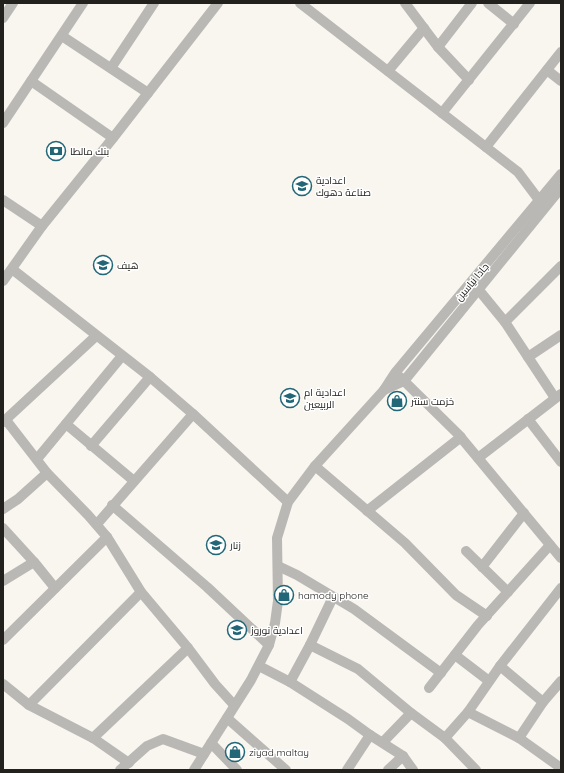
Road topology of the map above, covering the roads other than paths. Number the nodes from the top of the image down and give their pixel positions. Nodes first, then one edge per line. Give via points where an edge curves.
1 (13, 3) edge
2 (83, 3) edge
3 (154, 3) edge
4 (218, 3) edge
5 (300, 3) edge
6 (405, 3) edge
7 (472, 3) edge
8 (488, 3) edge
9 (530, 3) edge
10 (3, 18) edge
11 (514, 24) junction
12 (424, 28) junction
13 (62, 36) junction
14 (438, 47) junction
15 (561, 52) edge
16 (111, 68) junction
17 (547, 70) junction
18 (388, 72) junction
19 (469, 80) junction
20 (31, 81) junction
21 (561, 81) edge
22 (148, 93) junction
23 (442, 114) junction
24 (3, 123) edge
25 (113, 138) junction
26 (486, 147) junction
27 (561, 174) edge
28 (561, 188) edge
29 (3, 200) edge
30 (539, 200) junction
31 (42, 226) junction
32 (561, 266) edge
33 (12, 269) junction
34 (3, 281) edge
35 (478, 289) junction
36 (505, 322) junction
37 (561, 335) edge
38 (96, 336) junction
39 (122, 356) junction
40 (528, 357) junction
41 (396, 373) junction
42 (150, 377) junction
43 (404, 381) junction
44 (384, 390) junction
45 (558, 396) edge
46 (193, 414) junction
47 (528, 419) junction
48 (5, 421) edge
49 (66, 424) junction
50 (461, 437) junction
51 (91, 446) junction
52 (478, 458) junction
53 (37, 459) junction
54 (561, 462) edge
55 (315, 466) junction
56 (47, 473) junction
57 (134, 481) junction
58 (288, 502) junction
59 (112, 505) junction
60 (3, 509) edge
61 (367, 510) junction
62 (524, 514) junction
63 (97, 524) junction
64 (3, 528) edge
65 (107, 537) junction
66 (550, 545) junction
67 (466, 551) dead end
68 (561, 558) edge
69 (34, 562) junction
70 (278, 566) junction
71 (482, 567) junction
72 (3, 581) edge
73 (55, 588) junction
74 (561, 588) edge
75 (141, 592) junction
76 (508, 592) junction
77 (334, 597) junction
78 (486, 616) junction
79 (3, 640) edge
80 (269, 645) junction
81 (310, 645) junction
82 (188, 648) junction
83 (455, 655) junction
84 (259, 666) junction
85 (500, 666) junction
86 (441, 674) junction
87 (489, 681) junction
88 (561, 681) edge
89 (290, 682) junction
90 (3, 684) edge
91 (429, 688) dead end
92 (543, 702) junction
93 (29, 705) junction
94 (234, 705) junction
95 (468, 712) junction
96 (411, 713) junction
97 (227, 718) junction
98 (370, 735) junction
99 (93, 738) junction
100 (444, 738) junction
101 (519, 738) junction
102 (383, 742) junction
103 (211, 743) junction
104 (204, 754) junction
105 (403, 756) junction
106 (125, 767) edge
107 (561, 768) edge
108 (194, 770) edge
109 (237, 770) edge
110 (286, 770) edge
111 (346, 770) edge
112 (388, 770) edge
113 (412, 770) edge
114 (476, 770) edge

1 - 10 street
2 - 13 street
3 - 16 street
4 - 22 street
5 - 18 street
6 - 12 street
7 - 14 street
8 - 11 street
9 - 11 street
11 - 19 street
12 - 14 street
12 - 18 street
13 - 16 street
13 - 20 street
14 - 19 street
15 - 17 street
16 - 22 street
17 - 21 street
17 - 26 street
18 - 23 street
19 - 23 street
20 - 24 street
20 - 25 street
22 - 25 street
23 - 26 street
25 - 31 street
26 - 30 street via 518,172
27 - 30 street, جادا نیاسین
28 - 35 street, جادا نیاسین
29 - 31 street
30 - 41 street, جادا نیاسین
31 - 33 street
32 - 36 street
33 - 34 street
33 - 38 street
35 - 36 street
35 - 43 street, جادا نیاسین
36 - 40 street
37 - 40 street
38 - 39 street
38 - 48 street
39 - 42 street
39 - 49 street
40 - 45 street
41 - 43 street
41 - 44 street, جادا نیاسین
42 - 46 street
42 - 51 street
43 - 44 street
43 - 50 street
44 - 55 street, جادا نیاسین
45 - 47 street
46 - 57 street
46 - 58 street
47 - 52 street
47 - 54 street
48 - 53 street
49 - 51 street
49 - 53 street
50 - 52 street
50 - 61 street
51 - 57 street
52 - 62 street
53 - 56 street
55 - 58 street, جادا نیاسین
55 - 61 street
56 - 60 street via 18,500
56 - 63 street
57 - 59 street
58 - 70 street, جادا نیاسین via 277,538
59 - 63 street
59 - 80 street via 207,587
61 - 78 street via 405,543 456,595
62 - 66 street
62 - 71 street
63 - 65 street
64 - 69 street
65 - 73 street
65 - 75 street
66 - 68 street
66 - 76 street
67 - 71 street
69 - 72 street
69 - 73 street
70 - 77 street
70 - 80 street, جادا نیاسین via 278,606
71 - 76 street
73 - 79 street
74 - 85 street
75 - 82 street
75 - 93 street
76 - 78 street
77 - 81 street
77 - 86 street
78 - 83 street
80 - 84 street, جادا نیاسین
81 - 89 street
81 - 96 street via 358,669
82 - 94 street via 214,684
82 - 99 street
83 - 86 street
83 - 87 street
84 - 89 street
84 - 94 street, جادا نیاسین
85 - 87 street
85 - 92 street
86 - 91 street
87 - 95 street
88 - 92 street
89 - 98 street
90 - 93 street
92 - 101 street
93 - 99 street
94 - 97 street, جادا نیاسین
95 - 100 street
95 - 101 street
96 - 100 street
96 - 102 street
97 - 103 street, جادا نیاسین
97 - 110 street
98 - 102 street
98 - 111 street
99 - 106 street
100 - 114 street
101 - 107 street
102 - 105 street
103 - 104 street, جادا نیاسین
103 - 109 street
104 - 106 street via 163,739 147,746
104 - 108 street, جادا نیاسین
105 - 112 street
105 - 113 street

